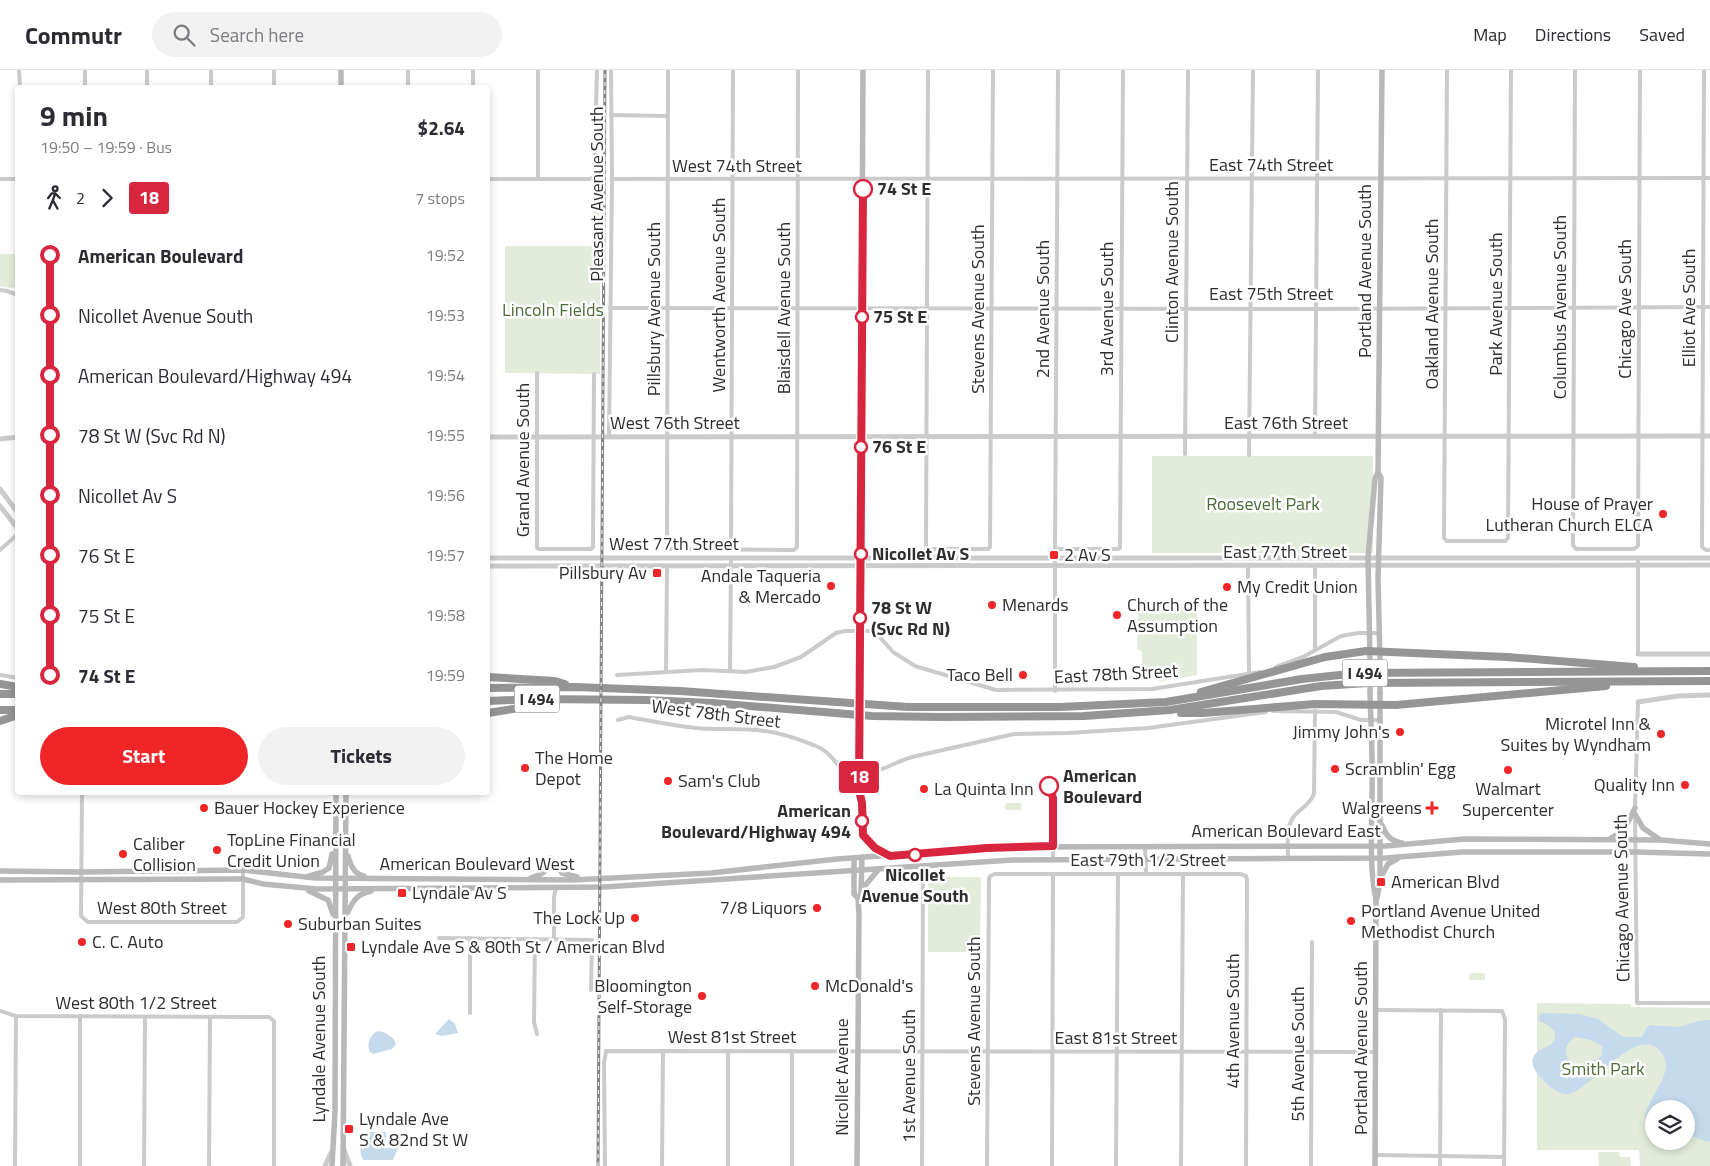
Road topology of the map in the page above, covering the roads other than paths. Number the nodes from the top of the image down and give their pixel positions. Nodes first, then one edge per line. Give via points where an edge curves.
1 (19, 70) edge
2 (85, 70) edge
3 (147, 70) edge
4 (211, 70) edge
5 (274, 70) edge
6 (341, 70) edge
7 (408, 70) edge
8 (473, 70) edge
9 (538, 70) edge
10 (597, 70) edge
11 (611, 70) edge
12 (668, 70) edge
13 (733, 70) edge
14 (798, 70) edge
15 (863, 70) edge
16 (928, 70) edge
17 (993, 70) edge
18 (1058, 70) edge
19 (1123, 70) edge
20 (1188, 70) edge
21 (1253, 70) edge
22 (1318, 70) edge
23 (1382, 70) edge
24 (1448, 70) edge
25 (1512, 70) edge
26 (1575, 70) edge
27 (1640, 70) edge
28 (1704, 70) edge
29 (20, 85) edge
30 (85, 85) edge
31 (147, 85) edge
32 (211, 85) edge
33 (274, 85) edge
34 (341, 85) edge
35 (408, 85) edge
36 (473, 85) edge
37 (611, 115) junction
38 (668, 116) junction
39 (1574, 178) junction
40 (1639, 178) junction
41 (1704, 178) junction
42 (1710, 178) edge
43 (0, 179) edge
44 (15, 179) edge
45 (490, 179) edge
46 (538, 179) junction
47 (612, 179) junction
48 (668, 179) junction
49 (733, 179) junction
50 (798, 179) junction
51 (863, 179) junction
52 (927, 179) junction
53 (992, 179) junction
54 (1057, 179) junction
55 (1122, 179) junction
56 (1187, 179) junction
57 (1252, 179) junction
58 (1317, 179) junction
59 (1380, 179) junction
60 (1446, 179) junction
61 (1511, 179) junction
62 (0, 290) edge
63 (15, 294) edge
64 (1574, 306) junction
65 (1379, 307) junction
66 (1446, 307) junction
67 (1510, 307) junction
68 (1639, 307) junction
69 (1703, 307) junction
70 (1710, 307) edge
71 (610, 308) junction
72 (667, 308) junction
73 (732, 308) junction
74 (798, 308) junction
75 (862, 308) junction
76 (927, 308) junction
77 (992, 308) junction
78 (1056, 308) junction
79 (1121, 308) junction
80 (1186, 308) junction
81 (1251, 308) junction
82 (1316, 308) junction
83 (537, 373) dead end
84 (594, 374) dead end
85 (1509, 436) junction
86 (1573, 436) junction
87 (1639, 436) junction
88 (1702, 436) junction
89 (1710, 436) edge
90 (15, 437) edge
91 (490, 437) edge
92 (537, 437) junction
93 (594, 437) junction
94 (609, 437) junction
95 (667, 437) junction
96 (732, 437) junction
97 (797, 437) junction
98 (862, 437) junction
99 (926, 437) junction
100 (991, 437) junction
101 (1056, 437) junction
102 (1121, 437) junction
103 (1185, 437) junction
104 (1249, 437) junction
105 (1315, 437) junction
106 (1380, 437) junction
107 (1445, 437) junction
108 (0, 439) edge
109 (1185, 454) dead end
110 (1249, 456) dead end
111 (1378, 472) junction
112 (0, 489) edge
113 (0, 506) edge
114 (15, 509) edge
115 (15, 525) edge
116 (15, 537) edge
117 (1444, 538) joint
118 (1120, 548) joint
119 (1636, 548) joint
120 (0, 550) edge
121 (731, 550) junction
122 (1710, 550) edge
123 (1368, 557) junction
124 (1378, 557) junction
125 (490, 558) edge
126 (731, 558) junction
127 (861, 558) junction
128 (984, 558) junction
129 (1638, 558) junction
130 (1710, 558) edge
131 (1055, 559) junction
132 (1638, 565) junction
133 (1710, 565) edge
134 (490, 566) edge
135 (666, 566) junction
136 (731, 566) junction
137 (861, 566) junction
138 (933, 566) junction
139 (1055, 566) junction
140 (1248, 566) junction
141 (1315, 566) junction
142 (1368, 566) junction
143 (1378, 566) junction
144 (860, 631) junction
145 (1369, 633) junction
146 (1379, 633) junction
147 (1315, 650) junction
148 (1370, 651) junction
149 (1380, 652) junction
150 (1638, 654) joint
151 (1710, 654) edge
152 (730, 671) junction
153 (666, 672) junction
154 (1674, 672) junction
155 (1710, 672) edge
156 (0, 674) edge
157 (1249, 674) junction
158 (617, 675) dead end
159 (15, 677) edge
160 (490, 677) edge
161 (1643, 681) junction
162 (1710, 681) edge
163 (0, 684) edge
164 (15, 686) edge
165 (576, 687) junction
166 (490, 688) edge
167 (1055, 691) junction
168 (0, 694) edge
169 (15, 694) edge
170 (1710, 695) edge
171 (587, 699) junction
172 (490, 701) edge
173 (1166, 702) junction
174 (1638, 702) joint
175 (1370, 705) junction
176 (1380, 705) junction
177 (0, 710) edge
178 (15, 710) edge
179 (1315, 711) junction
180 (1152, 712) junction
181 (490, 713) edge
182 (15, 716) edge
183 (618, 720) dead end
184 (1371, 720) junction
185 (1381, 720) junction
186 (0, 721) edge
187 (1049, 786) dead end
188 (82, 795) edge
189 (336, 795) edge
190 (346, 795) edge
191 (1635, 811) junction
192 (1381, 819) junction
193 (1486, 840) junction
194 (1606, 840) junction
195 (1635, 840) junction
196 (1661, 840) junction
197 (336, 842) junction
198 (1710, 844) edge
199 (1409, 845) junction
200 (1053, 846) junction
201 (1144, 846) junction
202 (1371, 846) junction
203 (1380, 846) junction
204 (1240, 847) junction
205 (1257, 847) junction
206 (1288, 847) junction
207 (346, 850) junction
208 (950, 850) junction
209 (1486, 852) junction
210 (1635, 852) junction
211 (1710, 854) edge
212 (862, 857) junction
213 (1406, 857) junction
214 (550, 858) dead end
215 (854, 858) junction
216 (1371, 858) junction
217 (1380, 858) junction
218 (1146, 859) junction
219 (1240, 859) junction
220 (1257, 859) junction
221 (1288, 859) junction
222 (1053, 860) junction
223 (951, 863) junction
224 (556, 864) dead end
225 (776, 866) junction
226 (923, 866) junction
227 (880, 868) junction
228 (243, 870) junction
229 (862, 870) junction
230 (0, 871) edge
231 (854, 871) junction
232 (1053, 874) junction
233 (1118, 874) junction
234 (1146, 874) junction
235 (1183, 874) junction
236 (82, 876) junction
237 (777, 876) junction
238 (990, 876) joint
239 (1246, 876) joint
240 (300, 877) junction
241 (335, 878) junction
242 (346, 878) junction
243 (243, 879) junction
244 (379, 879) junction
245 (527, 879) junction
246 (591, 879) junction
247 (0, 880) edge
248 (1380, 882) junction
249 (553, 887) junction
250 (303, 888) junction
251 (335, 889) junction
252 (346, 889) junction
253 (862, 889) junction
254 (379, 890) junction
255 (858, 898) junction
256 (1376, 900) junction
257 (346, 916) junction
258 (335, 918) junction
259 (439, 938) dead end
260 (470, 938) junction
261 (535, 940) junction
262 (554, 940) junction
263 (1312, 942) dead end
264 (591, 990) dead end
265 (1710, 1003) edge
266 (1376, 1010) junction
267 (1441, 1010) junction
268 (0, 1011) edge
269 (470, 1013) dead end
270 (16, 1016) junction
271 (80, 1016) junction
272 (145, 1016) junction
273 (210, 1017) junction
274 (537, 1034) dead end
275 (663, 1051) junction
276 (728, 1051) junction
277 (792, 1051) junction
278 (857, 1051) junction
279 (922, 1052) junction
280 (988, 1052) junction
281 (1053, 1052) junction
282 (1117, 1052) junction
283 (1182, 1052) junction
284 (1246, 1052) junction
285 (1312, 1052) junction
286 (1376, 1052) junction
287 (332, 1150) junction
288 (344, 1150) junction
289 (1375, 1155) junction
290 (1440, 1156) junction
291 (1504, 1157) junction
292 (15, 1166) edge
293 (80, 1166) edge
294 (144, 1166) edge
295 (209, 1166) edge
296 (274, 1166) edge
297 (325, 1166) edge
298 (332, 1166) edge
299 (343, 1166) edge
300 (350, 1166) edge
301 (605, 1166) edge
302 (662, 1166) edge
303 (728, 1166) edge
304 (792, 1166) edge
305 (857, 1166) edge
306 (922, 1166) edge
307 (987, 1166) edge
308 (1052, 1166) edge
309 (1116, 1166) edge
310 (1181, 1166) edge
311 (1246, 1166) edge
312 (1311, 1166) edge
313 (1375, 1166) edge
314 (1440, 1166) edge
315 (1504, 1166) edge

1 - 29 street
2 - 30 street
3 - 31 street
4 - 32 street
5 - 33 street
6 - 34 main road
7 - 35 street
8 - 36 street
9 - 46 street
10 - 46 street, Pleasant Avenue South via 596,174 590,179
11 - 37 street, Pleasant Avenue South
12 - 38 street, Pillsbury Avenue South
13 - 49 street, Wentworth Avenue South
14 - 50 street, Blaisdell Avenue South
15 - 51 main road
16 - 52 street
17 - 53 street, Stevens Avenue South
18 - 54 street, 2nd Avenue South
19 - 55 street, 3rd Avenue South
20 - 56 street, Clinton Avenue South
21 - 57 street
22 - 58 street
23 - 59 main road, Portland Avenue South
24 - 60 street, Oakland Avenue South
25 - 61 street, Park Avenue South
26 - 39 street, Columbus Avenue South
27 - 40 street, Chicago Ave South
28 - 41 street, Elliot Ave South
37 - 38 street
37 - 47 street, Pleasant Avenue South
38 - 48 street, Pillsbury Avenue South
39 - 40 street, East 74th Street
39 - 61 street, East 74th Street
39 - 64 street, Columbus Avenue South
40 - 41 street, East 74th Street
40 - 68 street, Chicago Ave South
41 - 42 street, East 74th Street
41 - 69 street, Elliot Ave South
43 - 44 street
45 - 46 street
47 - 48 street, West 74th Street
47 - 71 street, Pleasant Avenue South
48 - 49 street, West 74th Street
48 - 72 street, Pillsbury Avenue South
49 - 50 street, West 74th Street
49 - 73 street, Wentworth Avenue South
50 - 51 street, West 74th Street
50 - 74 street, Blaisdell Avenue South
51 - 52 street, East 74th Street
51 - 75 main road
52 - 53 street, East 74th Street
52 - 76 street
53 - 54 street, East 74th Street
53 - 77 street, Stevens Avenue South
54 - 55 street, East 74th Street
54 - 78 street, 2nd Avenue South
55 - 56 street, East 74th Street
55 - 79 street, 3rd Avenue South
56 - 57 street, East 74th Street
56 - 80 street, Clinton Avenue South
57 - 58 street, East 74th Street
57 - 81 street
58 - 59 street, East 74th Street
58 - 82 street
59 - 60 street, East 74th Street
59 - 65 main road, Portland Avenue South
60 - 61 street, East 74th Street
60 - 66 street, Oakland Avenue South
61 - 67 street, Park Avenue South
62 - 63 street
64 - 67 street, East 75th Street
64 - 68 street, East 75th Street
64 - 86 street, Columbus Avenue South
65 - 66 street, East 75th Street
65 - 82 street, East 75th Street
65 - 106 main road, Portland Avenue South
66 - 67 street, East 75th Street
66 - 107 street, Oakland Avenue South
67 - 85 street, Park Avenue South
68 - 69 street, East 75th Street
68 - 87 street, Chicago Ave South
69 - 70 street, East 75th Street
69 - 88 street, Elliot Ave South
71 - 72 street, East 75th Street
71 - 94 street, Pleasant Avenue South
72 - 73 street, East 75th Street
72 - 95 street, Pillsbury Avenue South
73 - 74 street, East 75th Street
73 - 96 street, Wentworth Avenue South
74 - 75 street, East 75th Street
74 - 97 street, Blaisdell Avenue South
75 - 76 street, East 75th Street
75 - 98 main road
76 - 77 street, East 75th Street
76 - 99 street
77 - 78 street, East 75th Street
77 - 100 street, Stevens Avenue South
78 - 79 street, East 75th Street
78 - 101 street, 2nd Avenue South
79 - 80 street, East 75th Street
79 - 102 street, 3rd Avenue South
80 - 81 street, East 75th Street
80 - 103 street, Clinton Avenue South
81 - 82 street, East 75th Street
81 - 104 street
82 - 105 street
83 - 92 street, Grand Avenue South
84 - 93 street
85 - 86 street, East 76th Street
85 - 107 street, East 76th Street
85 - 117 street, Park Avenue South via 1508,538 1505,541 1446,541
86 - 87 street, East 76th Street
86 - 119 street, Columbus Avenue South via 1573,545 1576,549
87 - 88 street, East 76th Street
87 - 119 street, Chicago Ave South
88 - 89 street, East 76th Street
88 - 122 street, Elliot Ave South via 1702,547
90 - 108 street
91 - 92 street, West 76th Street
92 - 93 street, West 76th Street
92 - 93 street, Grand Avenue South via 537,548 590,549 594,546
93 - 94 street, West 76th Street
94 - 95 street, West 76th Street
95 - 96 street, West 76th Street
95 - 121 street, Pillsbury Avenue South via 667,548
96 - 97 street, West 76th Street
96 - 121 street, Wentworth Avenue South
97 - 98 street, West 76th Street
97 - 121 street, Blaisdell Avenue South via 797,547 794,550
98 - 99 street, East 76th Street
98 - 127 main road
99 - 100 street, East 76th Street
99 - 100 street, Stevens Avenue South via 926,548 929,550 990,547
100 - 101 street, East 76th Street
101 - 102 street, East 76th Street
101 - 118 street, 2nd Avenue South via 1056,548
102 - 103 street, East 76th Street
102 - 118 street, 3rd Avenue South
103 - 104 street, East 76th Street
103 - 109 street, Clinton Avenue South
104 - 105 street, East 76th Street
104 - 110 street
105 - 106 street, East 76th Street
106 - 107 street, East 76th Street
106 - 111 main road, Portland Avenue South
107 - 117 street, Oakland Avenue South
111 - 123 main road, Portland Avenue South
111 - 124 main road, Portland Avenue South via 1381,478
112 - 114 street
113 - 115 street
116 - 120 street
123 - 124 street, East 77th Street
123 - 131 street, East 77th Street
123 - 142 main road, Portland Avenue South
124 - 129 street, East 77th Street
124 - 143 main road, Portland Avenue South
125 - 126 street, West 77th Street
126 - 127 street, West 77th Street
126 - 136 street
127 - 128 street, East 77th Street
127 - 137 main road
128 - 131 street, East 77th Street
128 - 138 street via 934,561
129 - 130 street, East 77th Street
129 - 132 street
131 - 139 street
132 - 133 street, East 77th Street
132 - 143 street, East 77th Street
132 - 150 street
134 - 135 street, West 77th Street
135 - 136 street, West 77th Street
135 - 153 street
136 - 137 street, West 77th Street
136 - 152 street
137 - 138 street, East 77th Street
137 - 144 main road
138 - 139 street, East 77th Street
139 - 140 street, East 77th Street
139 - 167 street
140 - 141 street, East 77th Street
140 - 157 street
141 - 142 street, East 77th Street
141 - 147 street
142 - 143 street, East 77th Street
142 - 145 main road, Portland Avenue South
143 - 146 main road, Portland Avenue South
144 - 152 street, West 78th Street via 840,631 789,663 746,672
144 - 167 street, East 78th Street via 876,633 903,660 924,670 996,690
145 - 146 street, East 78th Street
145 - 147 street, East 78th Street via 1341,636
145 - 148 main road, Portland Avenue South
146 - 149 main road, Portland Avenue South
147 - 157 street, East 78th Street via 1287,663
148 - 149 highway
148 - 173 highway via 1325,657
148 - 175 main road, Portland Avenue South, bridge
149 - 154 highway via 1581,662
149 - 176 main road, Portland Avenue South, bridge
150 - 151 street
152 - 153 street, West 78th Street
153 - 158 street, West 78th Street
154 - 155 highway, I 494
154 - 173 highway, I 494 via 1359,673
156 - 159 street
157 - 167 street, East 78th Street via 1152,690
160 - 165 highway via 555,681
161 - 162 highway, I 494
161 - 176 highway
161 - 180 highway, I 494 via 1352,683
163 - 164 highway
165 - 166 highway, I 494
165 - 173 highway, I 494 via 908,707 1060,707
168 - 169 highway
170 - 174 street
171 - 172 highway, I 494
171 - 180 highway, I 494 via 941,717
171 - 181 highway
174 - 191 street, Chicago Avenue South
175 - 176 highway
175 - 180 highway via 1315,704 1203,713
175 - 184 main road, Portland Avenue South
176 - 185 main road, Portland Avenue South
177 - 178 highway
179 - 183 street, West 78th Street via 1270,711 1119,730 1014,734 912,757 878,772 859,774 844,772 822,748 767,731 698,728 629,717
179 - 184 street
179 - 206 street via 1314,794 1292,818
182 - 186 highway
184 - 185 street
184 - 202 main road, Portland Avenue South
185 - 192 main road, Portland Avenue South
187 - 200 street via 1053,798
188 - 236 street
189 - 197 main road, Lyndale Avenue South
190 - 207 main road, Lyndale Avenue South
191 - 194 main road via 1624,830
191 - 195 street, Chicago Avenue South
191 - 196 main road via 1643,828
192 - 199 main road via 1392,840
192 - 203 main road, Portland Avenue South
193 - 194 main road, American Boulevard East
193 - 199 main road, American Boulevard East
193 - 209 main road
194 - 195 main road, American Boulevard East
195 - 196 main road, American Boulevard East
195 - 210 street, Chicago Avenue South
196 - 198 main road, American Boulevard East
197 - 240 main road via 329,868
197 - 241 main road, Lyndale Avenue South
199 - 203 main road, American Boulevard East
200 - 201 main road, American Boulevard East
200 - 208 main road, American Boulevard East
200 - 222 street
201 - 204 main road, American Boulevard East
201 - 218 street
202 - 203 main road, American Boulevard East
202 - 206 main road, American Boulevard East
202 - 216 main road, Portland Avenue South
203 - 217 main road, Portland Avenue South
204 - 205 main road, American Boulevard East
204 - 219 main road
205 - 206 main road, American Boulevard East
205 - 220 main road
206 - 221 street
207 - 242 main road, Lyndale Avenue South
207 - 244 main road via 352,868 358,874
208 - 212 main road, American Boulevard East
208 - 223 main road
209 - 210 main road, American Boulevard East
209 - 213 main road, American Boulevard East
210 - 211 main road, American Boulevard East
210 - 265 street, Chicago Avenue South via 1637,1003
212 - 215 main road, American Boulevard West
212 - 229 main road
213 - 217 main road, American Boulevard East
213 - 248 main road via 1388,864 1382,871
214 - 245 main road via 548,869
215 - 225 main road, American Boulevard West
215 - 231 main road, Nicollet Avenue
216 - 217 main road, American Boulevard East
216 - 221 main road, American Boulevard East
216 - 256 main road, Portland Avenue South
217 - 248 main road, Portland Avenue South
218 - 219 main road, American Boulevard East
218 - 222 main road, American Boulevard East
218 - 234 street
219 - 220 main road, American Boulevard East
220 - 221 main road, American Boulevard East
222 - 223 main road, American Boulevard East
223 - 226 main road, American Boulevard East
224 - 246 main road via 562,873
225 - 237 main road
225 - 246 main road, American Boulevard West
226 - 227 main road, American Boulevard East
226 - 279 street, 1st Avenue South
227 - 229 main road, American Boulevard East
227 - 253 main road
228 - 236 main road, American Boulevard West
228 - 240 main road, American Boulevard West
228 - 243 street
229 - 231 main road, American Boulevard West
229 - 253 main road, Nicollet Avenue
230 - 236 main road, American Boulevard West
231 - 237 main road, American Boulevard West
231 - 255 main road, Nicollet Avenue via 854,894
232 - 233 street, East 79th 1/2 Street
232 - 238 street, East 79th 1/2 Street
232 - 281 street
233 - 234 street, East 79th 1/2 Street
233 - 282 street
234 - 235 street, East 79th 1/2 Street
235 - 239 street, East 79th 1/2 Street
235 - 283 street
236 - 243 main road, American Boulevard West
236 - 243 street, West 80th Street via 81,916 88,922 236,922 243,917
236 - 247 main road, American Boulevard West
237 - 249 main road, American Boulevard West
238 - 280 street, Stevens Avenue South
239 - 284 street, 4th Avenue South
240 - 241 main road, American Boulevard West
241 - 242 main road, American Boulevard West
241 - 251 main road, Lyndale Avenue South
242 - 244 main road, American Boulevard West
242 - 252 main road, Lyndale Avenue South
243 - 250 main road, American Boulevard West
244 - 245 main road, American Boulevard West
245 - 246 main road, American Boulevard West
248 - 256 main road, Portland Avenue South
249 - 254 main road, American Boulevard West
249 - 262 street
250 - 251 main road, American Boulevard West
250 - 258 main road via 328,900
251 - 252 main road, American Boulevard West
251 - 258 main road, Lyndale Avenue South
252 - 254 main road, American Boulevard West
252 - 257 main road, Lyndale Avenue South
253 - 255 main road, Nicollet Avenue
254 - 257 main road via 357,896
255 - 278 main road, Nicollet Avenue
256 - 266 main road, Portland Avenue South
257 - 288 main road, Lyndale Avenue South
258 - 287 main road, Lyndale Avenue South
259 - 260 street
260 - 261 street
260 - 269 street
261 - 262 street
261 - 274 street via 534,1022
262 - 264 street via 592,940
263 - 285 street, 5th Avenue South
266 - 267 street
266 - 286 main road, Portland Avenue South
267 - 290 street
267 - 291 street via 1502,1011 1505,1019
268 - 270 street, West 80th 1/2 Street
270 - 271 street, West 80th 1/2 Street
270 - 292 street
271 - 272 street, West 80th 1/2 Street
271 - 293 street
272 - 273 street, West 80th 1/2 Street
272 - 294 street
273 - 295 street
273 - 296 street, West 80th 1/2 Street via 273,1019
275 - 276 street, West 81st Street
275 - 301 street, West 81st Street via 606,1051
275 - 302 street
276 - 277 street, West 81st Street
276 - 303 street
277 - 278 street, West 81st Street
277 - 304 street
278 - 279 street, East 81st Street
278 - 305 main road, Nicollet Avenue
279 - 280 street, East 81st Street
279 - 306 street, 1st Avenue South
280 - 281 street, East 81st Street
280 - 307 street, Stevens Avenue South
281 - 282 street, East 81st Street
281 - 308 street
282 - 283 street, East 81st Street
282 - 309 street
283 - 284 street, East 81st Street
283 - 310 street
284 - 285 street, East 81st Street
284 - 311 street, 4th Avenue South
285 - 286 street, East 81st Street
285 - 312 street, 5th Avenue South
286 - 289 main road, Portland Avenue South
287 - 297 street
287 - 298 main road, Lyndale Avenue South
288 - 299 main road, Lyndale Avenue South
288 - 300 street
289 - 290 street
289 - 313 main road, Portland Avenue South
290 - 291 street
290 - 314 street
291 - 315 street

